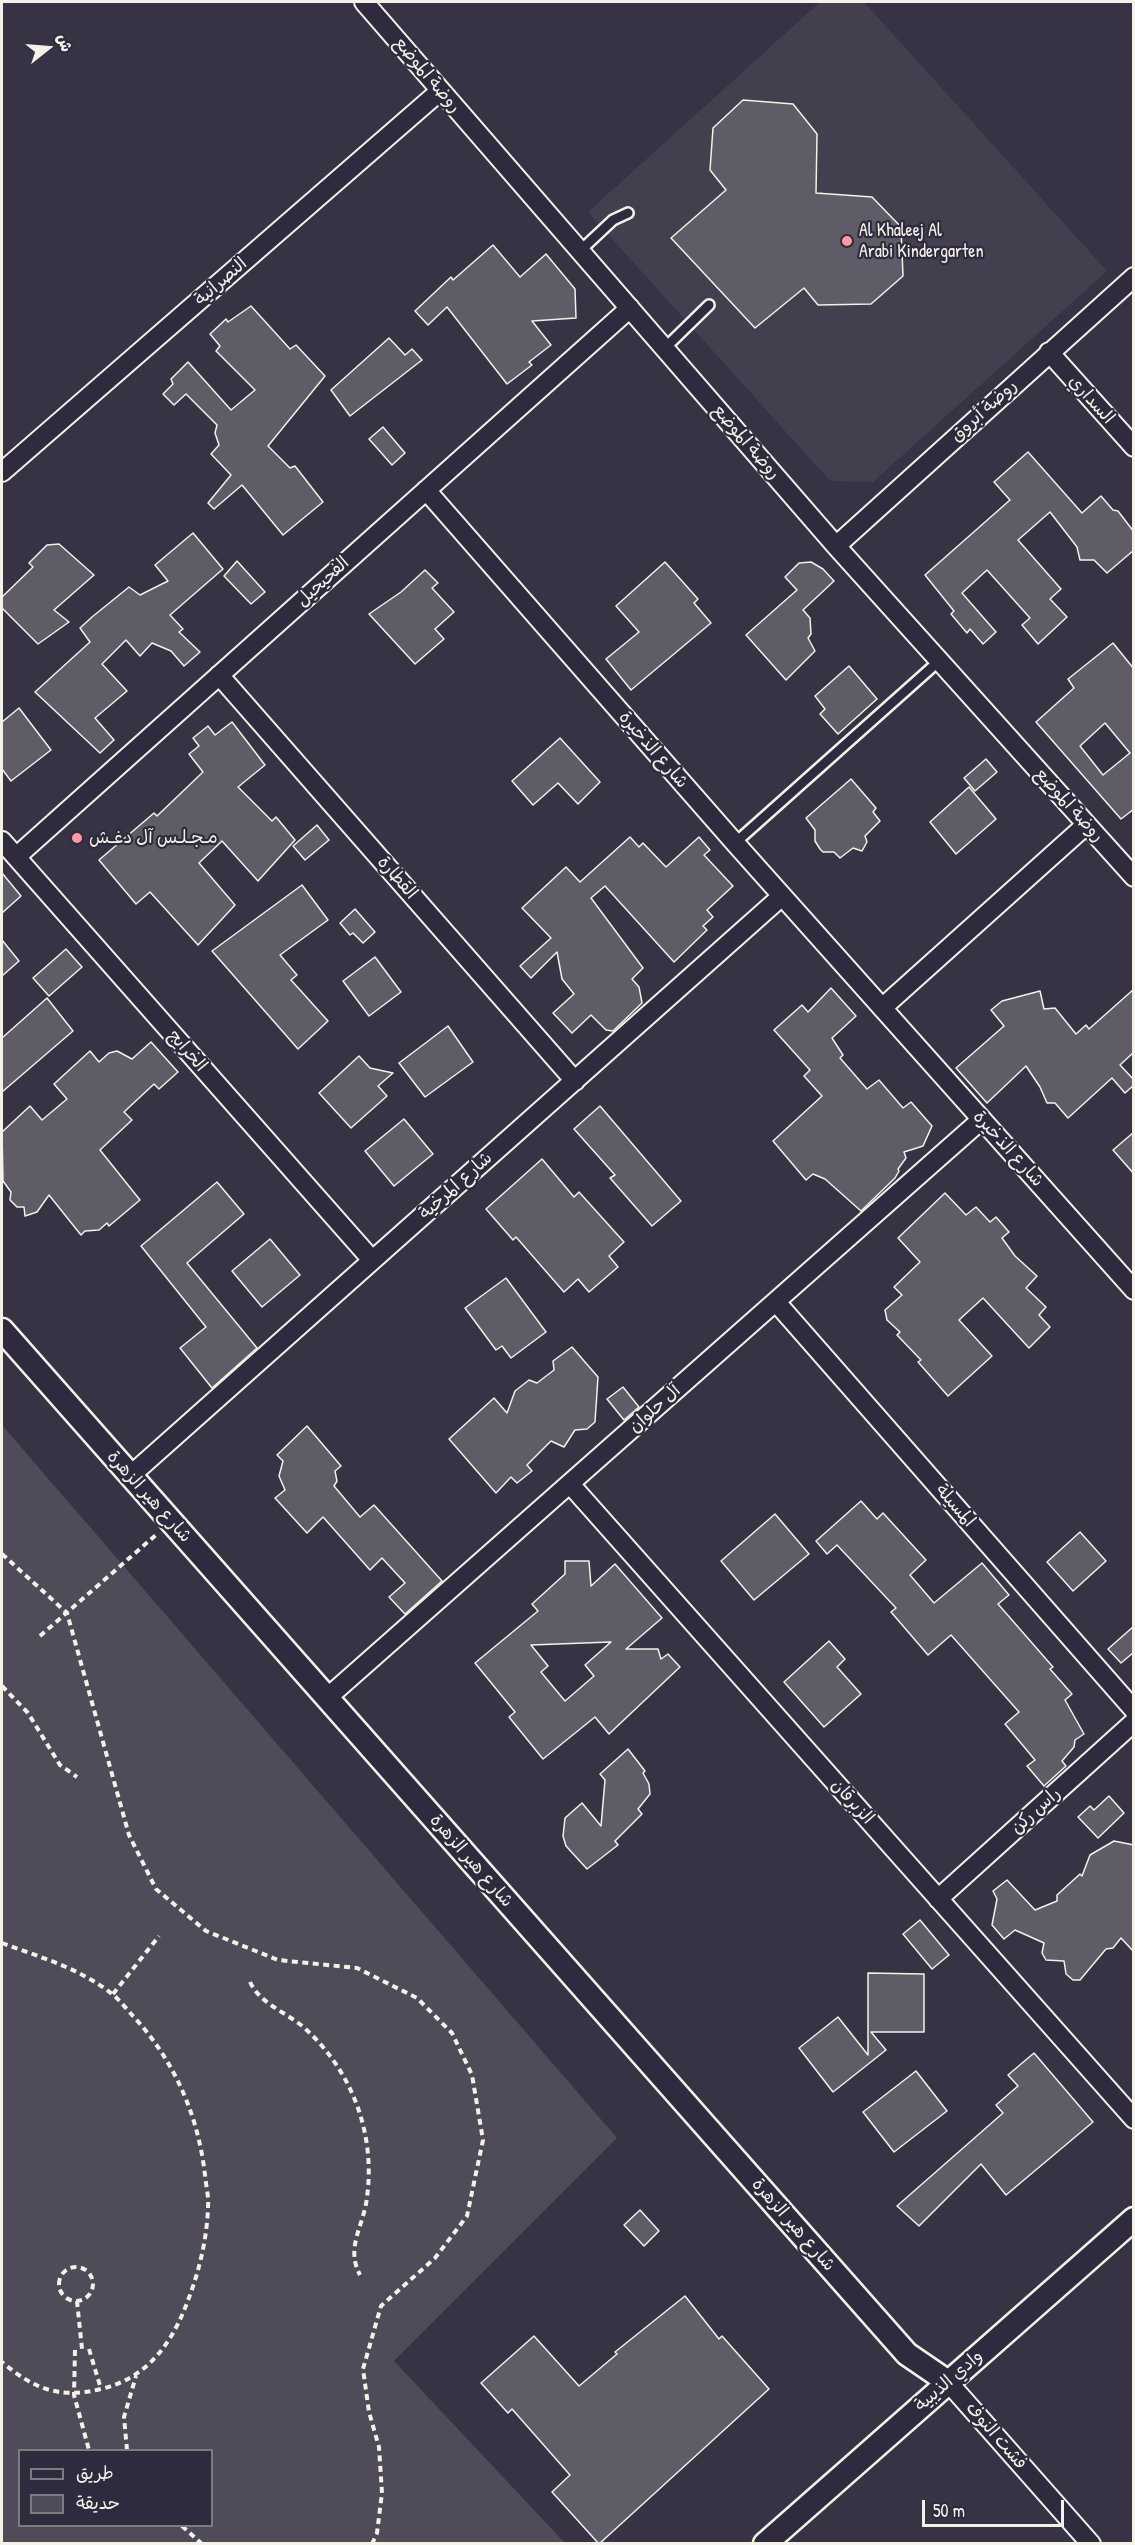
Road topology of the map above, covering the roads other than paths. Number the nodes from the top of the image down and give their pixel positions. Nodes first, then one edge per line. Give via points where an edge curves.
1 (364, 2) edge
2 (440, 91) junction
3 (628, 213) dead end
4 (580, 251) junction
5 (1134, 277) edge
6 (709, 305) dead end
7 (630, 308) junction
8 (665, 348) junction
9 (1049, 352) junction
10 (1134, 447) edge
11 (2, 472) edge
12 (426, 490) junction
13 (836, 546) junction
14 (939, 661) junction
15 (219, 675) junction
16 (1086, 825) junction
17 (2, 841) edge
18 (735, 843) junction
19 (16, 856) junction
20 (1134, 877) edge
21 (782, 896) junction
22 (882, 1008) junction
23 (575, 1080) junction
24 (981, 1120) junction
25 (372, 1260) junction
26 (1134, 1290) edge
27 (776, 1302) junction
28 (2, 1330) edge
29 (130, 1476) junction
30 (570, 1484) junction
31 (327, 1698) junction
32 (1134, 1710) edge
33 (1134, 1722) edge
34 (938, 1899) junction
35 (1134, 2119) edge
36 (1134, 2219) edge
37 (948, 2382) junction
38 (765, 2544) edge
39 (1091, 2544) edge

1 - 2 street, روضة الموضع
2 - 4 street, روضة الموضع
2 - 11 street, النصرانية
3 - 4 lane via 613,220
4 - 7 street, روضة الموضع
5 - 9 street, روضة أبروق
6 - 8 lane
7 - 8 street, روضة الموضع
7 - 12 street, الفحيحيل
8 - 13 street, روضة الموضع
9 - 10 street, السداري
9 - 13 street, روضة أبروق
12 - 15 street, الفحيحيل
12 - 18 street, شارع الذخيرة
13 - 14 street, روضة الموضع
14 - 16 street, روضة الموضع
14 - 18 lane
15 - 19 street, الفحيحيل
15 - 23 street, القطارة
16 - 20 street, روضة الموضع
16 - 22 street
17 - 19 street, الخرايج
18 - 21 street, شارع الذخيرة
19 - 25 street, الخرايج
21 - 22 street, شارع الذخيرة
21 - 23 street, شارع المرخية
22 - 24 street, شارع الذخيرة
23 - 25 street, شارع المرخية
24 - 26 street, شارع الذخيرة
24 - 27 street, آل حلوان
25 - 29 street, شارع المرخية
27 - 30 street, آل حلوان
27 - 32 street, المسيلة
28 - 29 street, شارع هير الزهرة
29 - 31 street, شارع هير الزهرة
30 - 31 street, آل حلوان
30 - 34 street, الزبرقان
31 - 37 street, شارع هير الزهرة via 907,2354
33 - 34 street, راس ركن
34 - 35 street, الزبرقان
36 - 37 street, وادي الذيبية
37 - 38 street, وادي الذيبية
37 - 39 street, فشت النوف

